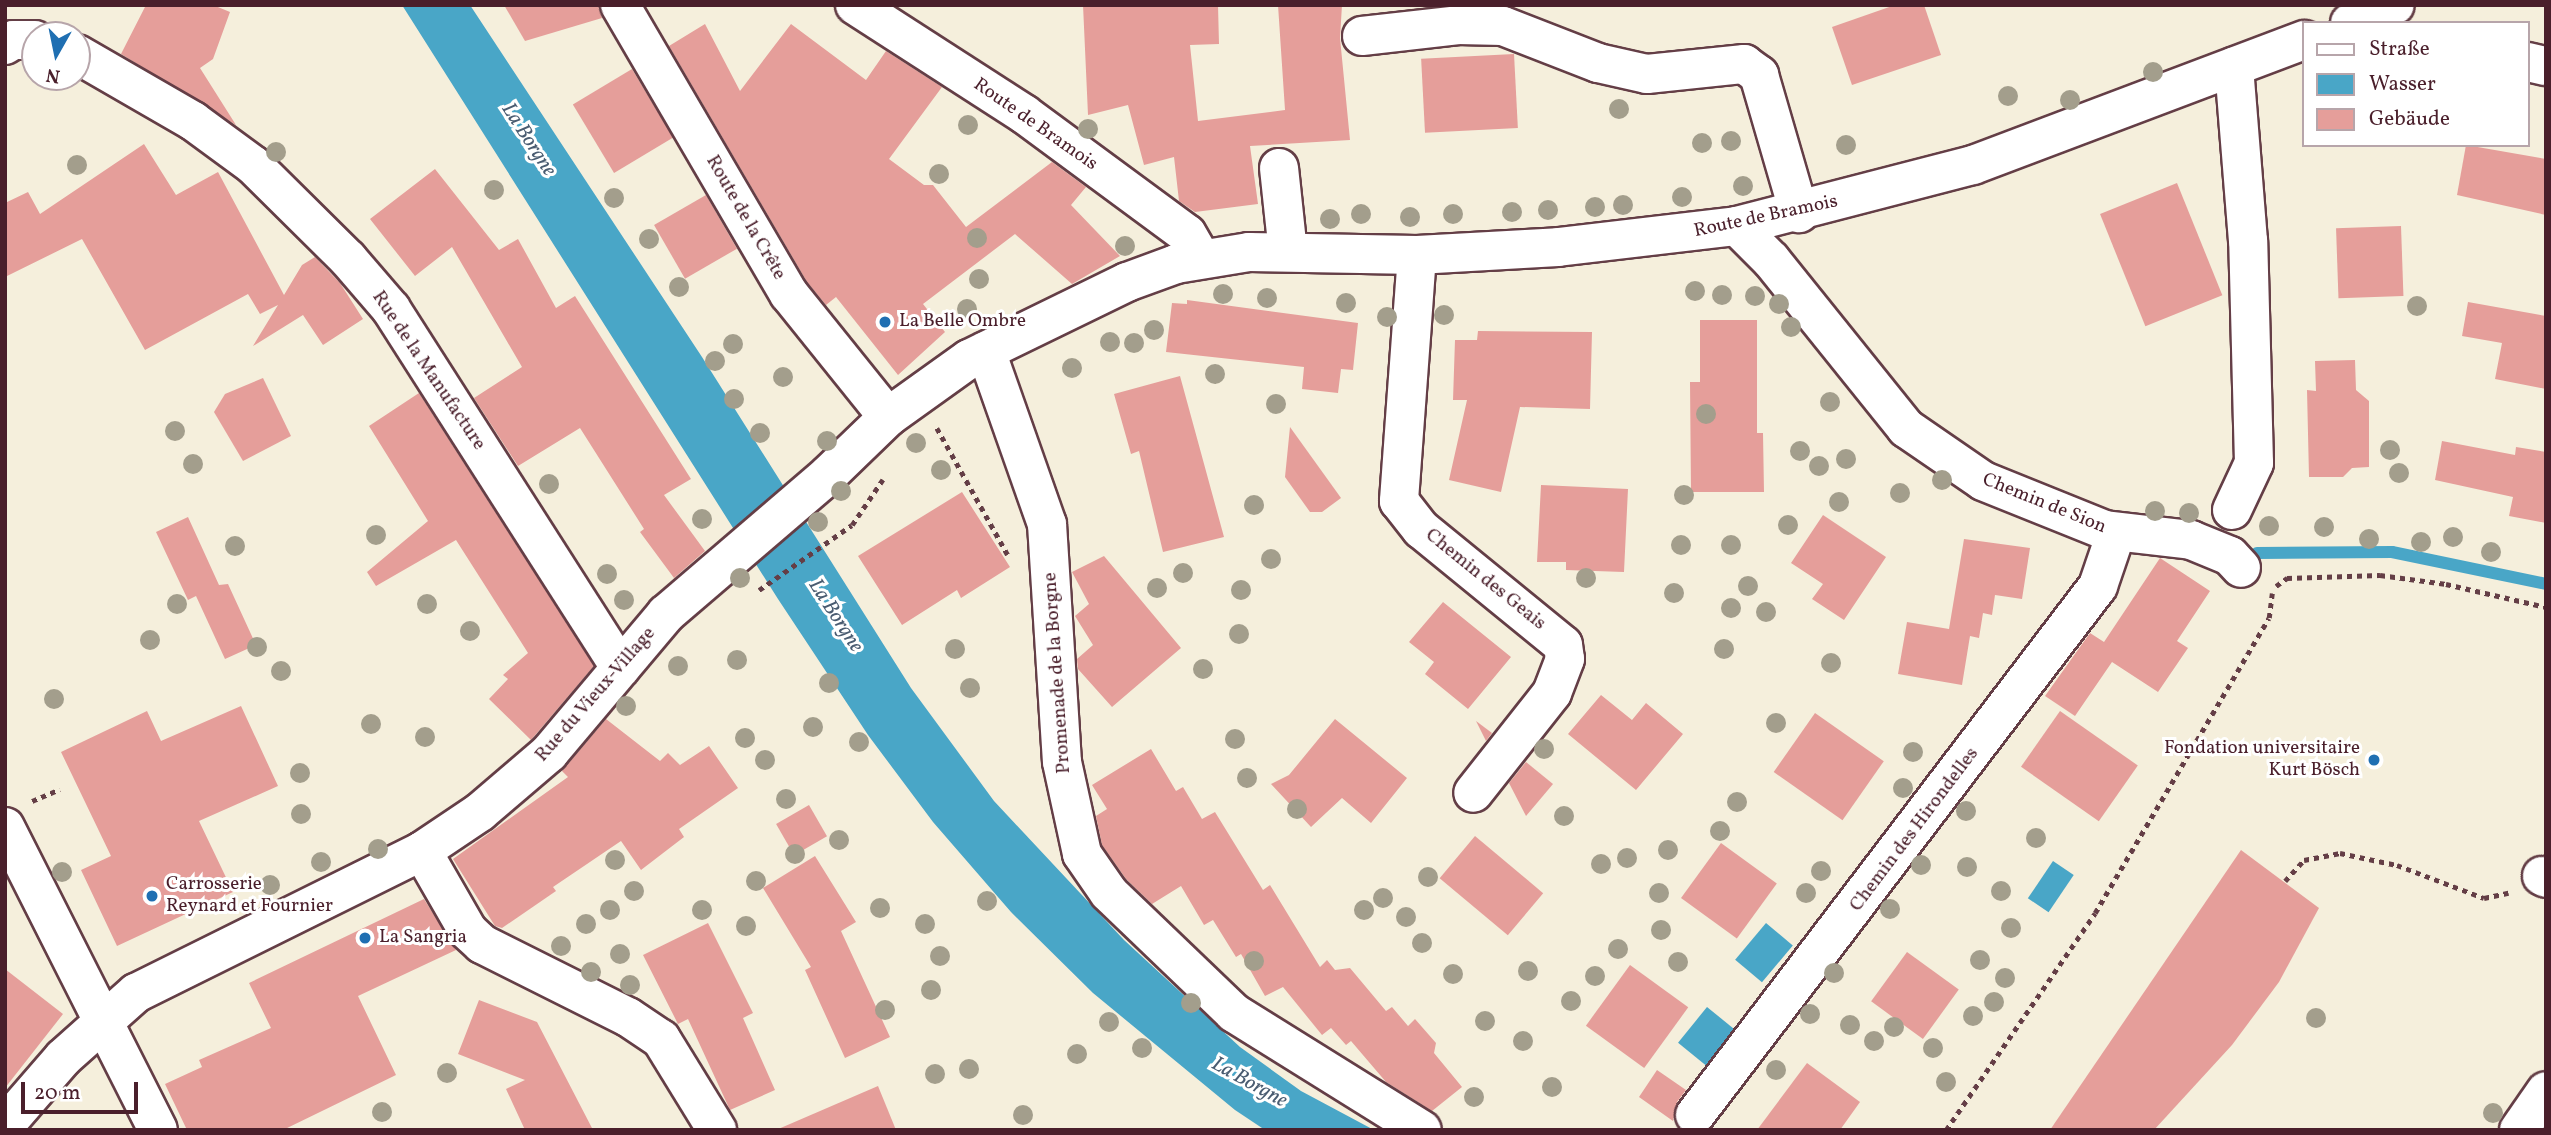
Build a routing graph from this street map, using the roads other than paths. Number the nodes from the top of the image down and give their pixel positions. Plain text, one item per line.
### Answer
1 (620, 5) edge
2 (855, 5) edge
3 (2395, 5) edge
4 (2355, 21) edge
5 (1362, 36) dead end
6 (2302, 41) edge
7 (91, 62) edge
8 (2234, 67) junction
9 (1279, 167) dead end
10 (1799, 213) junction
11 (1737, 226) junction
12 (1288, 252) junction
13 (1417, 255) junction
14 (1201, 258) junction
15 (986, 351) junction
16 (888, 417) junction
17 (828, 475) joint
18 (2232, 510) dead end
19 (2116, 533) junction
20 (2241, 568) dead end
21 (621, 668) junction
22 (1473, 793) dead end
23 (9, 847) edge
24 (422, 851) junction
25 (103, 1023) junction
26 (2546, 1091) edge
27 (1695, 1115) dead end
28 (5, 1125) edge
29 (158, 1130) edge
30 (717, 1130) edge
31 (1422, 1130) edge
32 (2519, 1130) edge

1 - 16 street, Route de la Crête
2 - 14 street, Route de Bramois
3 - 4 street
5 - 10 street
6 - 8 street, Route de Bramois
7 - 21 street, Rue de la Manufacture
8 - 10 street, Route de Bramois
8 - 18 street
9 - 12 street
10 - 11 street, Route de Bramois
11 - 13 street, Route de Bramois
11 - 19 street, Chemin de Sion
12 - 13 street, Route de Bramois
12 - 14 street, Route de Bramois
13 - 22 street, Chemin des Geais
14 - 15 street, Route de Bramois
15 - 16 street, Route de Bramois
15 - 31 street, Promenade de la Borgne
16 - 17 street, Route de Bramois
17 - 21 street, Rue du Vieux-Village
19 - 20 street, Chemin de Sion
19 - 27 street, Chemin des Hirondelles
21 - 24 street, Rue du Vieux-Village
23 - 25 street
24 - 25 street, Rue du Vieux-Village
24 - 30 street
25 - 28 street, Rue du Vieux-Village
25 - 29 street
26 - 32 street

